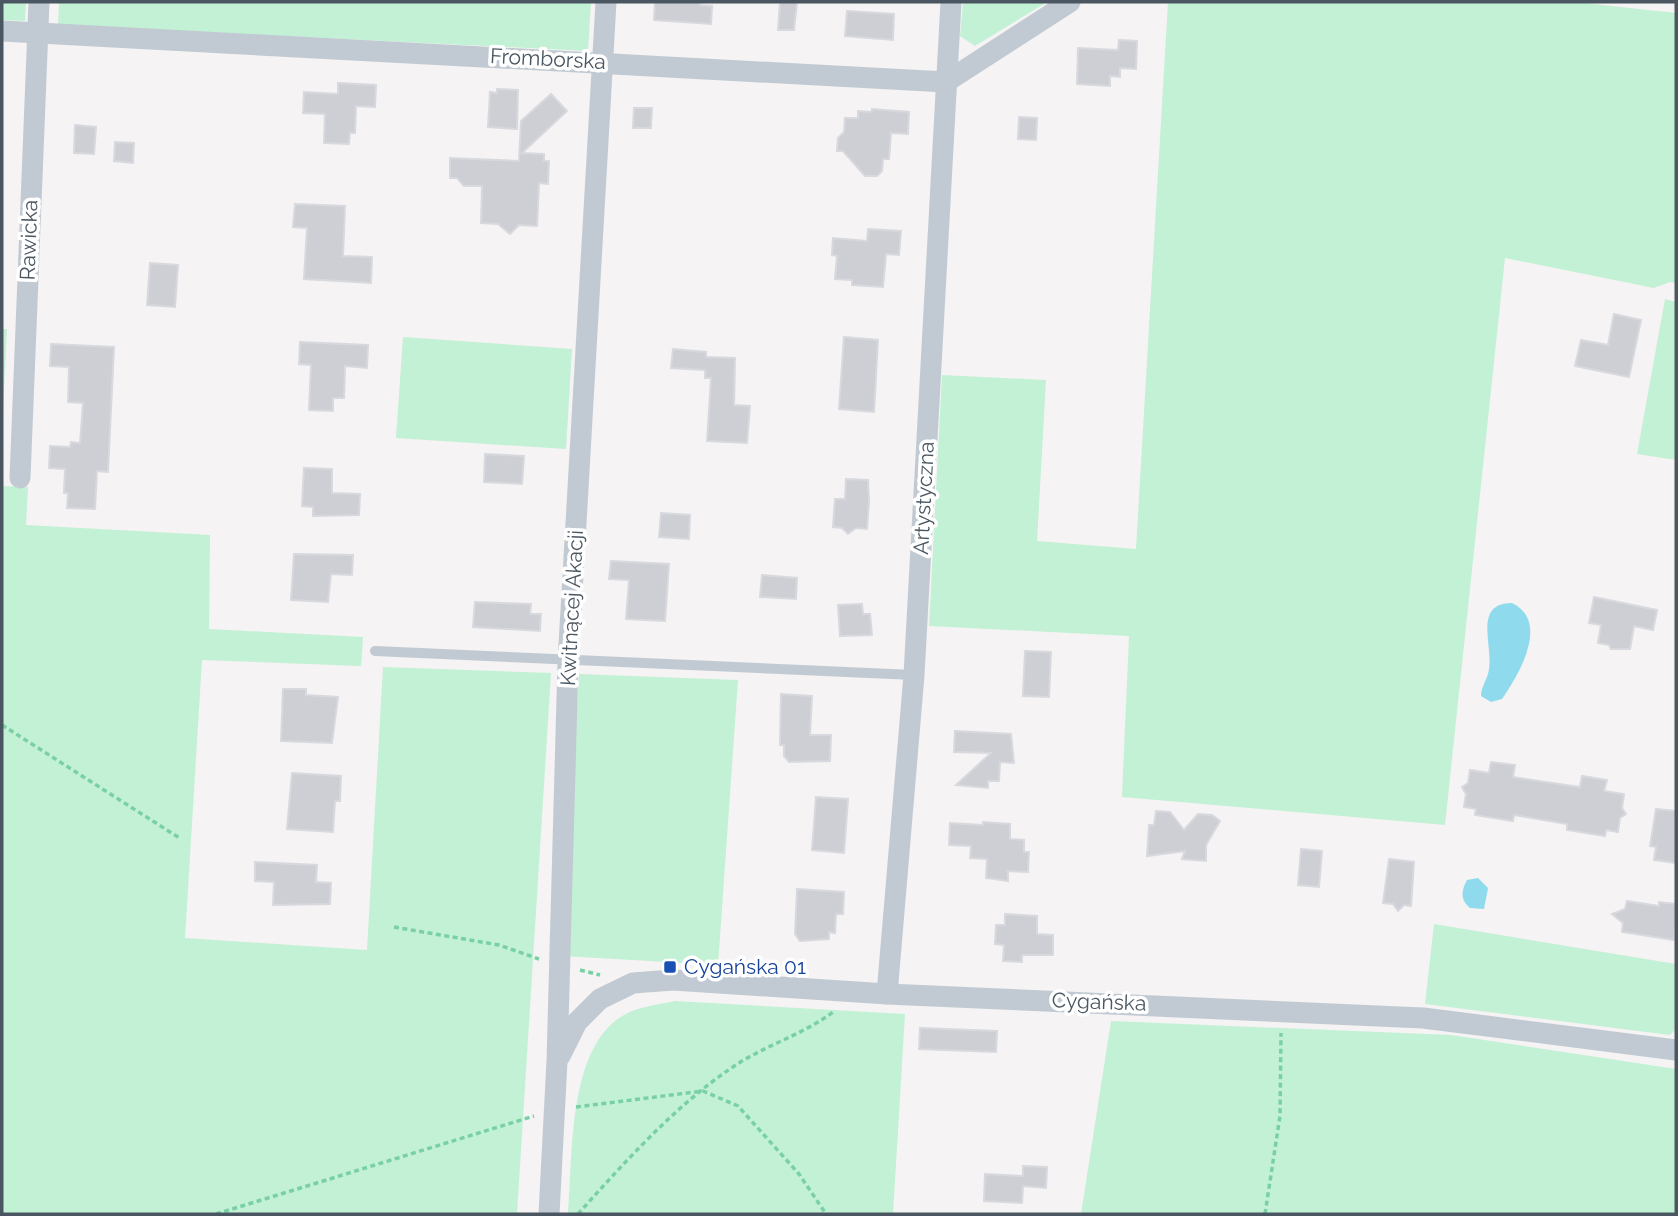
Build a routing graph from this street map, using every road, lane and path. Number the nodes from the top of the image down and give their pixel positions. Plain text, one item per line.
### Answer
1 (39, 2) edge
2 (606, 2) edge
3 (951, 2) edge
4 (1070, 2) edge
5 (2, 31) edge
6 (38, 32) junction
7 (603, 62) junction
8 (947, 82) junction
9 (20, 478) dead end
10 (375, 651) dead end
11 (568, 662) junction
12 (914, 674) junction
13 (2, 725) edge
14 (181, 839) dead end
15 (394, 927) dead end
16 (558, 965) junction
17 (633, 983) junction
18 (860, 991) junction
19 (887, 994) junction
20 (1282, 1010) junction
21 (1676, 1050) edge
22 (557, 1061) junction
23 (703, 1091) junction
24 (554, 1110) junction
25 (216, 1214) edge
26 (549, 1214) edge
27 (578, 1214) edge
28 (826, 1214) edge
29 (1265, 1214) edge

1 - 6 street, Rawicka
2 - 7 street, Kwitnącej Akacji
3 - 8 street, Artystyczna
4 - 8 street
5 - 6 street, Fromborska
6 - 7 street, Fromborska
6 - 9 street, Rawicka
7 - 8 street, Fromborska
7 - 11 street, Kwitnącej Akacji
8 - 12 street, Artystyczna
10 - 11 lane
11 - 12 lane
11 - 16 street, Kwitnącej Akacji
12 - 19 street, Artystyczna
13 - 14 path
15 - 16 path
16 - 17 path
16 - 22 street, Kwitnącej Akacji
17 - 18 street, Cygańska
17 - 22 street, Cygańska
18 - 19 street, Cygańska
18 - 23 path
19 - 20 street, Cygańska
20 - 21 street, Cygańska
20 - 29 path
22 - 24 street, Kwitnącej Akacji
23 - 24 path
23 - 27 path
23 - 28 path
24 - 25 path
24 - 26 street, Kwitnącej Akacji

